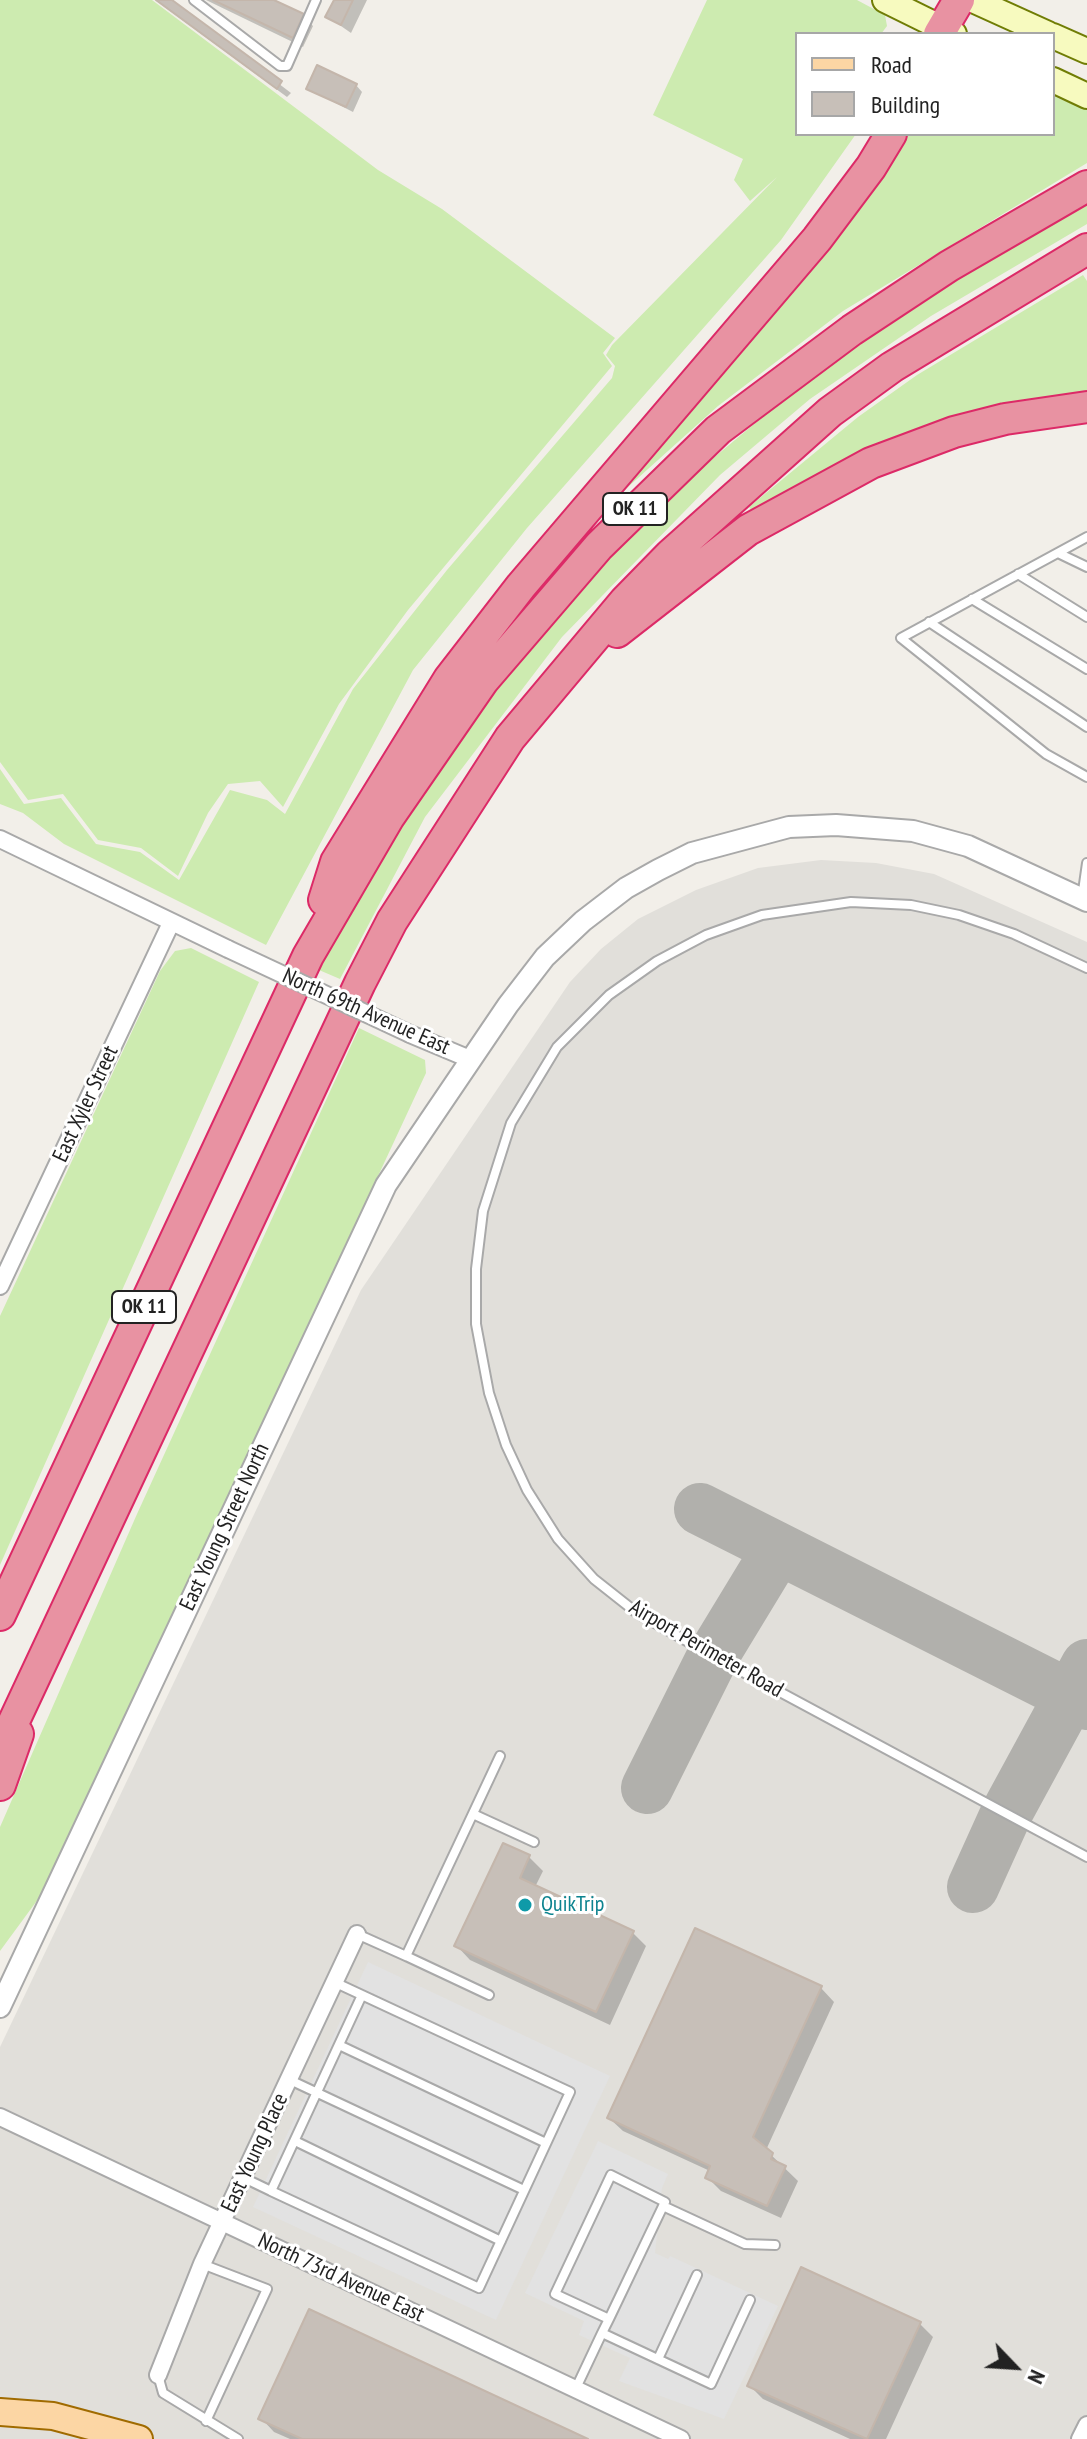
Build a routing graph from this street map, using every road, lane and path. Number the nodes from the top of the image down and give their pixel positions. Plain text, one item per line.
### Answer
1 (194, 0) edge
2 (316, 0) edge
3 (885, 0) edge
4 (959, 0) edge
5 (973, 0) edge
6 (945, 32) edge
7 (1044, 32) edge
8 (1055, 37) edge
9 (1087, 51) edge
10 (1055, 81) edge
11 (1085, 95) edge
12 (890, 136) edge
13 (1087, 186) edge
14 (1087, 249) edge
15 (1087, 407) edge
16 (1087, 537) edge
17 (1058, 553) junction
18 (1087, 567) edge
19 (1018, 574) junction
20 (972, 599) junction
21 (1087, 617) edge
22 (929, 622) junction
23 (1087, 669) edge
24 (553, 684) junction
25 (1087, 727) edge
26 (1087, 777) edge
27 (0, 839) edge
28 (1087, 863) edge
29 (1084, 900) edge
30 (171, 923) junction
31 (308, 956) junction
32 (1087, 968) edge
33 (472, 1060) junction
34 (0, 1286) edge
35 (0, 1615) edge
36 (54, 1634) junction
37 (0, 1751) edge
38 (500, 1756) dead end
39 (0, 1785) edge
40 (473, 1814) junction
41 (534, 1842) dead end
42 (1087, 1857) edge
43 (357, 1934) joint
44 (406, 1956) junction
45 (21, 1963) junction
46 (334, 1982) junction
47 (0, 1986) edge
48 (362, 1995) junction
49 (489, 1995) dead end
50 (0, 2007) edge
51 (339, 2045) junction
52 (290, 2080) junction
53 (317, 2093) junction
54 (0, 2117) edge
55 (295, 2141) junction
56 (546, 2143) junction
57 (244, 2178) junction
58 (524, 2190) junction
59 (271, 2191) junction
60 (663, 2206) junction
61 (222, 2222) junction
62 (501, 2241) junction
63 (775, 2245) dead end
64 (202, 2264) junction
65 (697, 2275) dead end
66 (750, 2300) dead end
67 (609, 2319) junction
68 (602, 2333) junction
69 (658, 2359) junction
70 (158, 2375) joint
71 (576, 2388) junction
72 (0, 2412) edge
73 (206, 2421) junction
74 (1087, 2425) edge
75 (101, 2439) edge
76 (138, 2439) edge
77 (238, 2439) edge
78 (681, 2439) edge
79 (1080, 2439) edge

1 - 2 lane
3 - 6 main road
4 - 6 highway
5 - 7 main road
8 - 9 main road
10 - 11 main road
12 - 31 highway
13 - 31 highway, OK 11
14 - 24 highway, OK 11
15 - 24 highway
16 - 17 lane
17 - 18 lane
17 - 19 lane
19 - 20 lane
19 - 21 lane
20 - 22 lane
20 - 23 lane
22 - 25 lane
22 - 26 lane
24 - 36 highway, OK 11
27 - 30 street, North 69th Avenue East
28 - 29 lane
29 - 33 street, North 69th Avenue East
30 - 33 street, North 69th Avenue East, bridge
30 - 34 street, East Xyler Street
31 - 35 highway, OK 11
32 - 42 lane, Airport Perimeter Road
33 - 45 street, East Young Street North
36 - 37 highway, OK 11
36 - 39 highway
38 - 40 lane
40 - 41 lane
40 - 44 lane
43 - 44 lane
43 - 46 street, East Young Place
44 - 49 lane
45 - 47 street
45 - 50 street, East Young Street North
46 - 48 lane
46 - 52 street, East Young Place
48 - 51 lane
48 - 56 lane
51 - 53 lane
51 - 56 lane
52 - 53 lane
52 - 57 street, East Young Place
53 - 55 lane
53 - 58 lane
54 - 61 street, North 73rd Avenue East
55 - 59 lane
55 - 62 lane
56 - 58 lane
57 - 59 lane
57 - 61 street, East Young Place
58 - 62 lane
59 - 62 lane
60 - 63 lane
60 - 67 lane
60 - 67 lane
61 - 64 street, East Young Place
61 - 71 street, North 73rd Avenue East
64 - 70 street, East Young Place
64 - 73 lane
65 - 69 lane
66 - 69 lane
67 - 68 lane
68 - 69 lane
68 - 71 lane
70 - 73 lane
71 - 78 street, North 73rd Avenue East
72 - 76 main road
73 - 77 lane
74 - 79 street
75 - 76 main road

